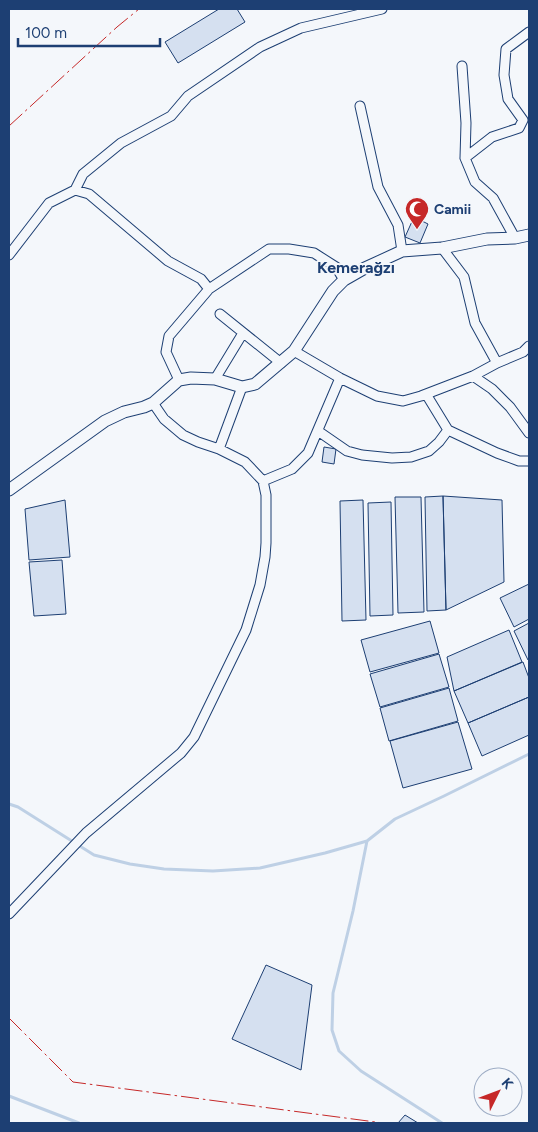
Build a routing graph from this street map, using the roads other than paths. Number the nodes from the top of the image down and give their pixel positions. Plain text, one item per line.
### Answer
1 (382, 9) edge
2 (529, 32) edge
3 (462, 66) dead end
4 (360, 106) dead end
5 (465, 158) junction
6 (74, 190) junction
7 (529, 235) edge
8 (515, 238) junction
9 (442, 248) junction
10 (402, 251) junction
11 (9, 255) edge
12 (344, 280) junction
13 (209, 289) junction
14 (220, 314) dead end
15 (243, 333) junction
16 (529, 346) edge
17 (294, 351) junction
18 (281, 363) junction
19 (497, 363) junction
20 (473, 376) junction
21 (340, 378) junction
22 (215, 379) junction
23 (179, 380) junction
24 (242, 386) junction
25 (426, 394) junction
26 (153, 403) junction
27 (448, 430) junction
28 (318, 431) junction
29 (529, 433) edge
30 (219, 449) junction
31 (529, 461) edge
32 (263, 481) junction
33 (9, 490) edge
34 (9, 914) edge

1 - 6 street
2 - 5 street
3 - 5 street
4 - 10 street
5 - 8 street
6 - 11 street
6 - 13 street
7 - 8 street
8 - 9 street
9 - 10 street
9 - 19 street
10 - 12 street
12 - 13 street
12 - 17 street
13 - 23 street
14 - 15 street
15 - 18 street
15 - 22 street
16 - 19 street
17 - 18 street
17 - 21 street
18 - 24 street
19 - 20 street
20 - 25 street
20 - 29 street
21 - 25 street
21 - 28 street
22 - 23 street
22 - 24 street
23 - 26 street
24 - 30 street
25 - 27 street
26 - 30 street
26 - 33 street
27 - 28 street
27 - 31 street
28 - 32 street
30 - 32 street
32 - 34 street

